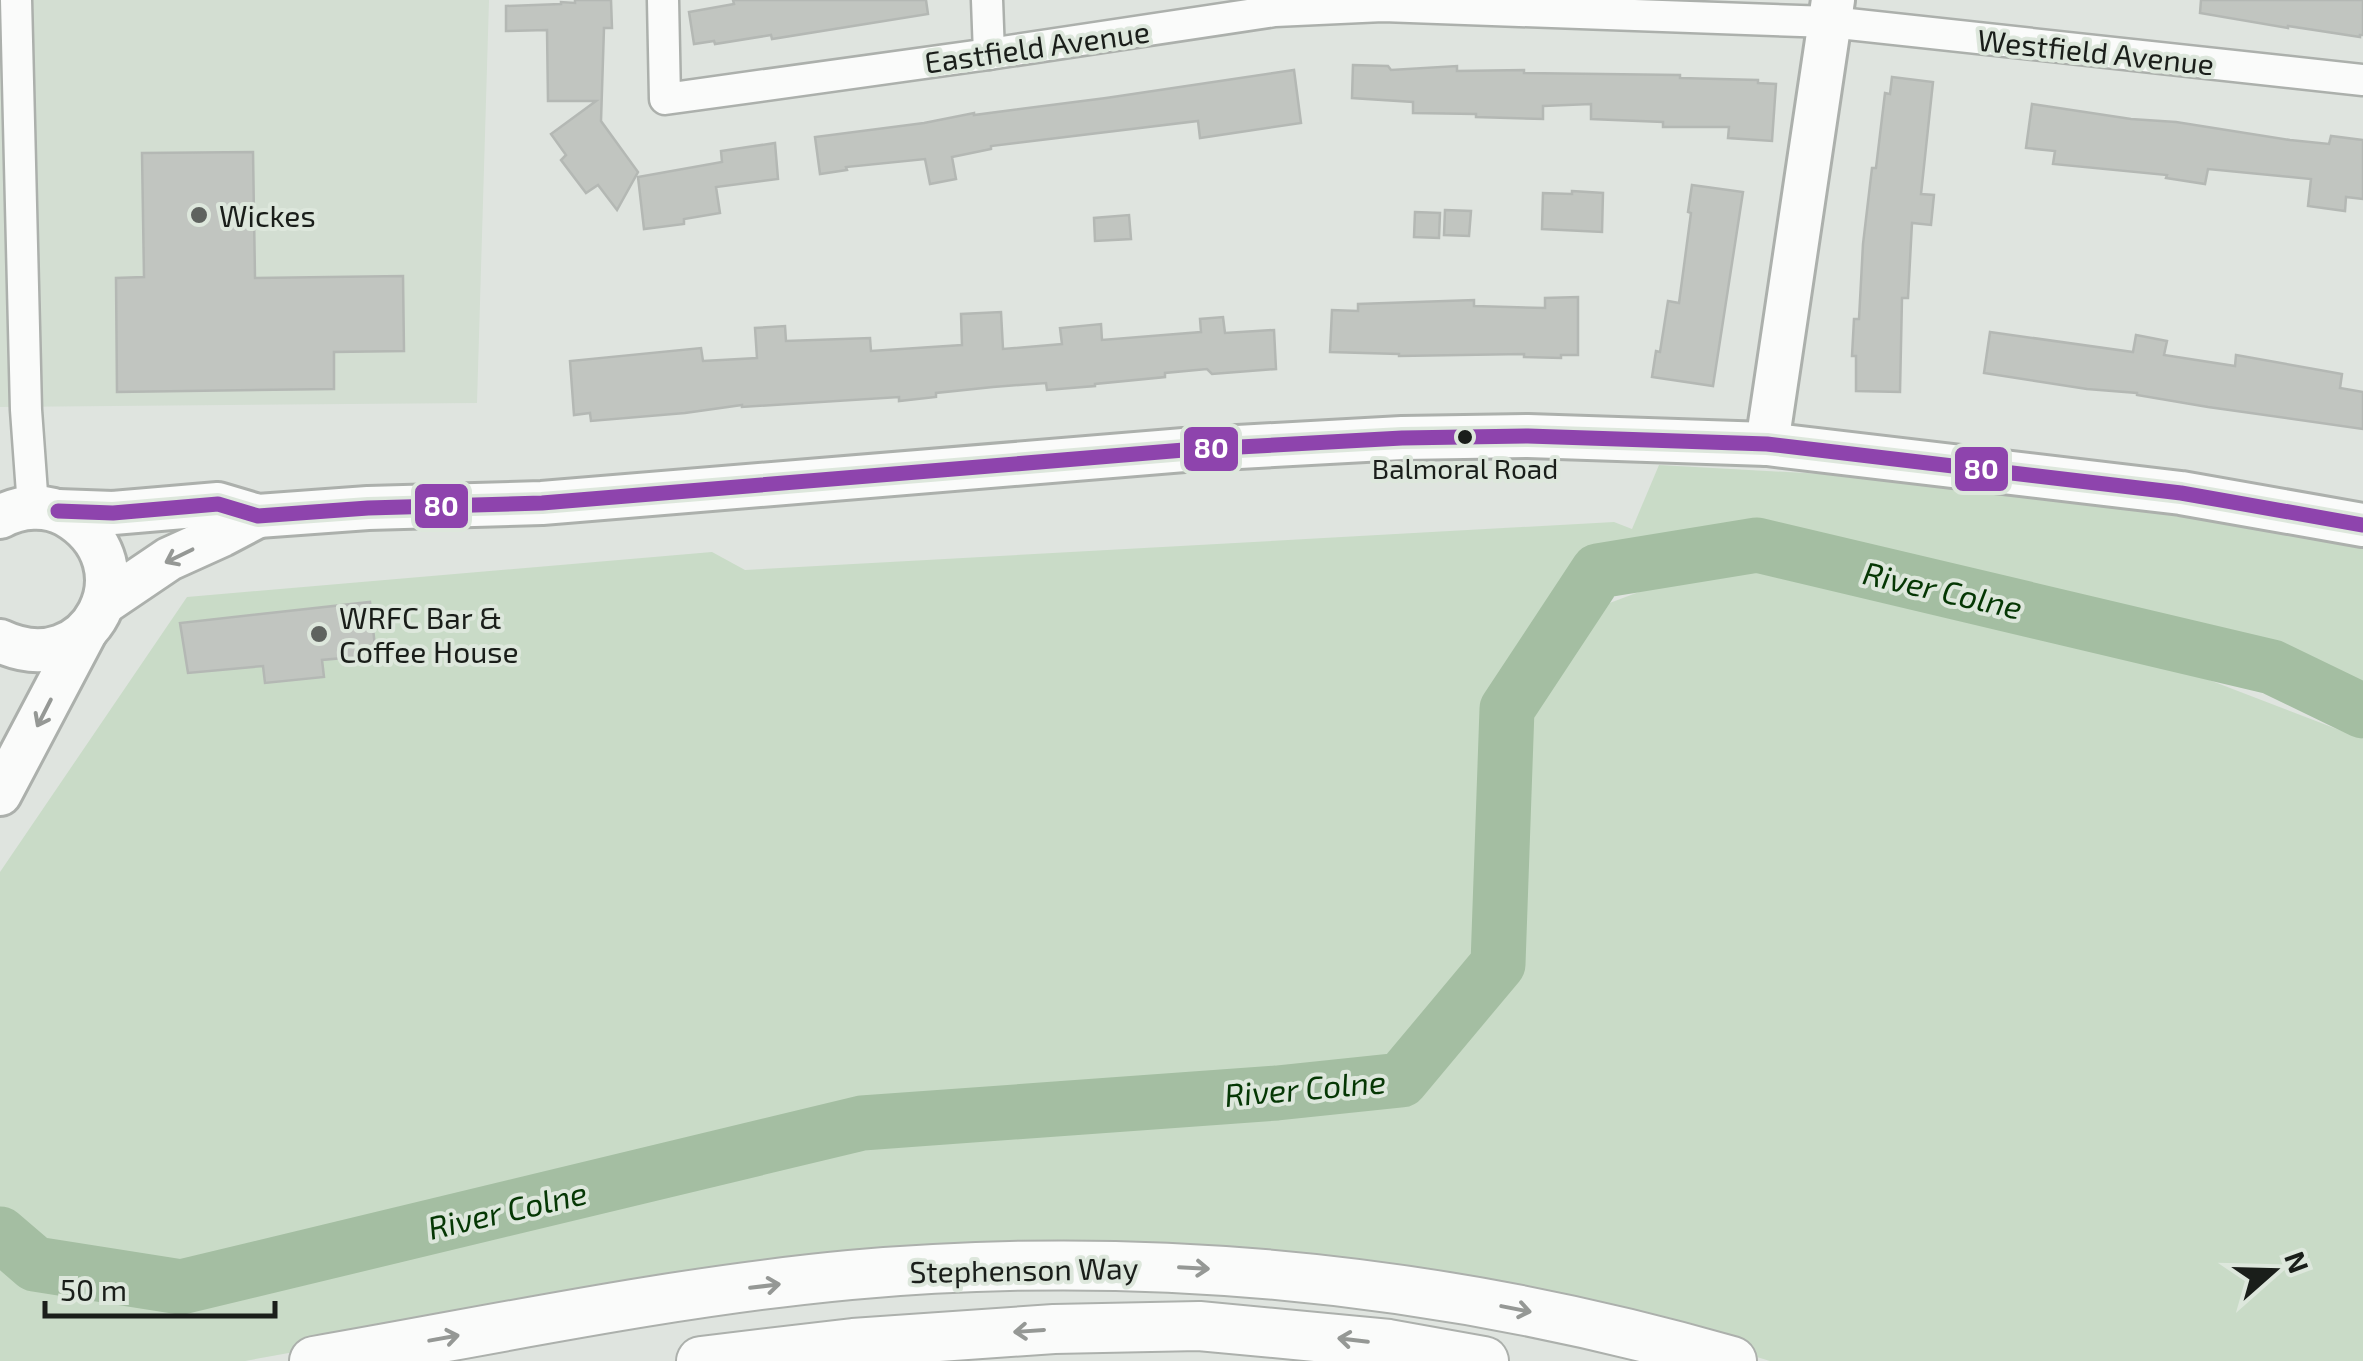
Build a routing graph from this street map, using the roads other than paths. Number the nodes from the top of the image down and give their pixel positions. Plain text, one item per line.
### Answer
1 (16, 0) edge
2 (662, 0) edge
3 (987, 0) edge
4 (1317, 4) edge
5 (1832, 11) edge
6 (8, 42) edge
7 (989, 54) junction
8 (2363, 80) edge
9 (1767, 444) junction
10 (19, 513) edge
11 (258, 516) junction
12 (2363, 524) edge
13 (95, 617) junction
14 (0, 641) edge
15 (0, 794) edge
16 (314, 1361) edge
17 (700, 1361) edge
18 (1484, 1361) edge
19 (1732, 1361) edge

1 - 6 street
2 - 7 street, Eastfield Avenue
3 - 7 street
4 - 5 street, Eastfield Avenue
4 - 7 street, Eastfield Avenue
5 - 8 street, Westfield Avenue
5 - 9 street
6 - 10 street
9 - 11 street
9 - 12 street
10 - 11 street
10 - 13 street
11 -> 13 street
13 - 14 street
13 -> 15 street
16 -> 19 main road, Stephenson Way
18 -> 17 main road, Stephenson Way

